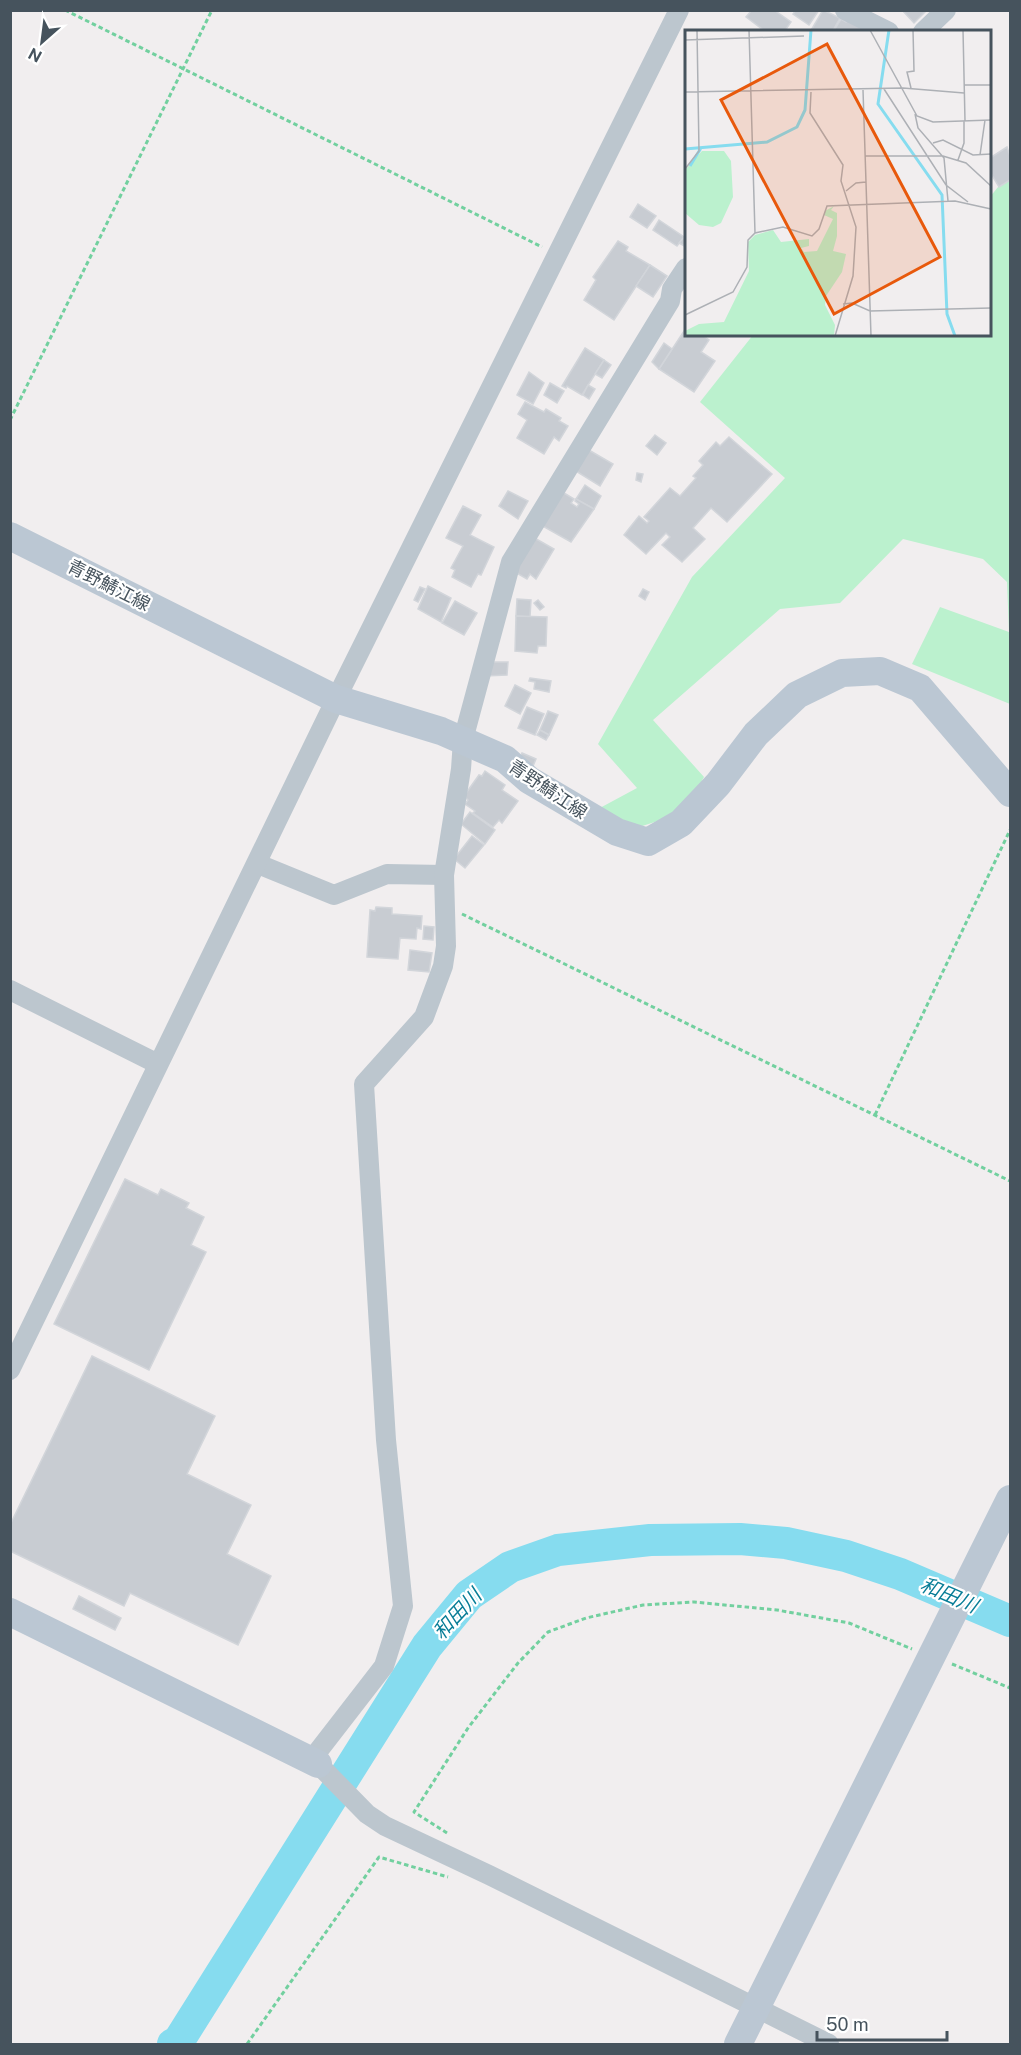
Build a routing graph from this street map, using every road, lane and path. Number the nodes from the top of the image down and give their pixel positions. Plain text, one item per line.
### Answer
1 (65, 10) edge
2 (212, 10) edge
3 (680, 10) edge
4 (845, 10) edge
5 (946, 10) edge
6 (885, 30) edge
7 (925, 30) edge
8 (183, 70) junction
9 (558, 255) junction
10 (685, 271) edge
11 (10, 420) edge
12 (10, 536) edge
13 (336, 699) junction
14 (463, 741) junction
15 (1011, 793) edge
16 (1011, 830) edge
17 (258, 864) junction
18 (444, 874) junction
19 (453, 910) junction
20 (10, 990) edge
21 (158, 1064) junction
22 (875, 1115) junction
23 (1011, 1181) edge
24 (10, 1370) edge
25 (1011, 1499) edge
26 (10, 1612) edge
27 (913, 1650) dead end
28 (950, 1663) dead end
29 (1011, 1688) edge
30 (315, 1761) junction
31 (451, 1836) dead end
32 (489, 1875) junction
33 (756, 2008) junction
34 (247, 2044) edge
35 (738, 2044) edge
36 (829, 2044) edge

1 - 8 path
2 - 8 path
3 - 9 street
4 - 6 street
5 - 7 street
8 - 9 path
8 - 11 path
9 - 13 street
10 - 14 street
12 - 13 main road, 青野鯖江線
13 - 14 main road, 青野鯖江線
13 - 17 street
14 - 15 main road, 青野鯖江線
14 - 18 street
16 - 22 path
17 - 18 street
17 - 21 street
18 - 19 street
19 - 22 path
19 - 30 street
20 - 21 street
21 - 24 street
22 - 23 path
25 - 33 main road
26 - 30 main road
27 - 31 path
28 - 29 path
30 - 32 street
32 - 33 street
32 - 34 path
33 - 35 main road
33 - 36 street

